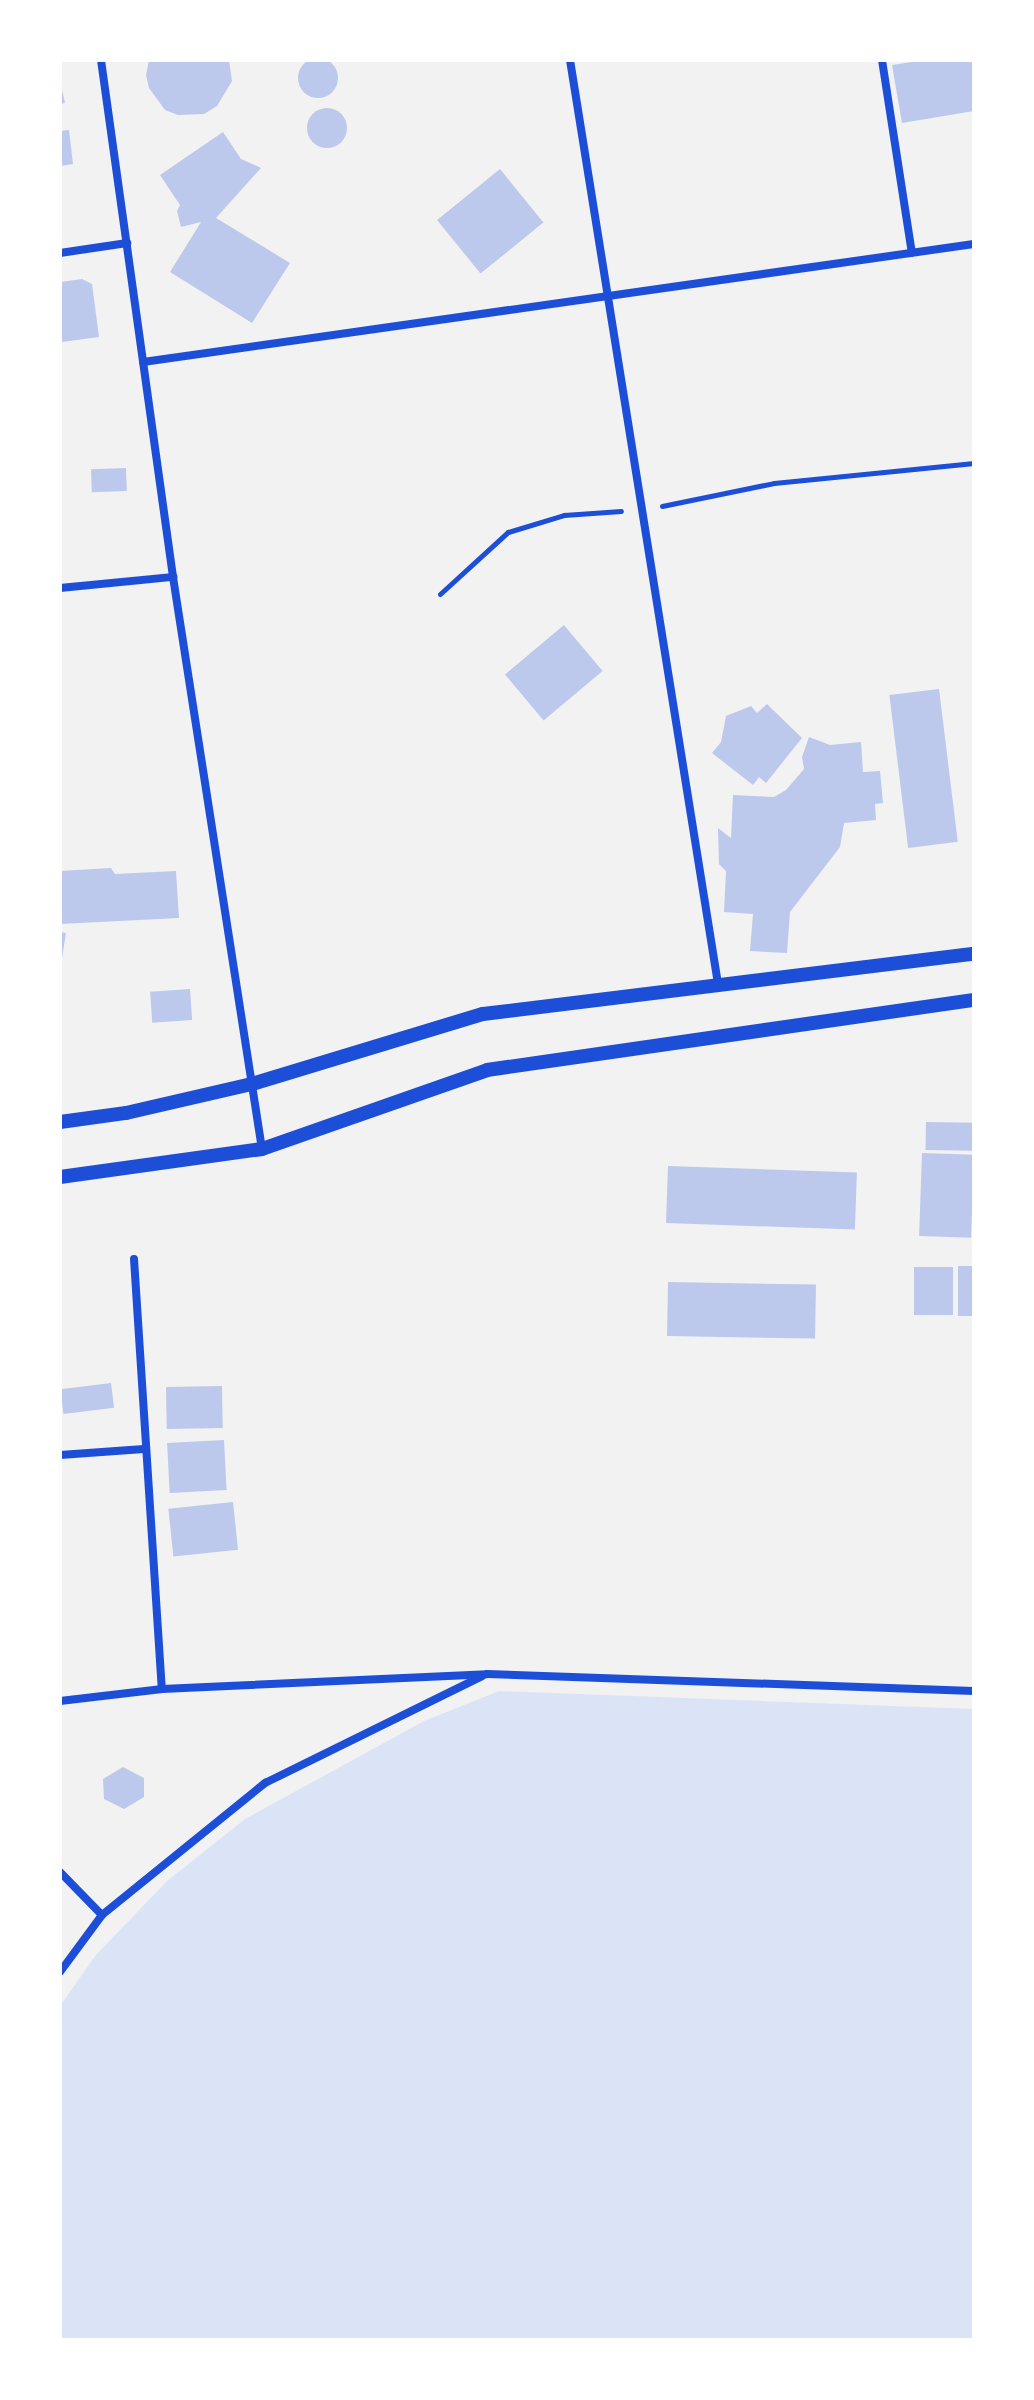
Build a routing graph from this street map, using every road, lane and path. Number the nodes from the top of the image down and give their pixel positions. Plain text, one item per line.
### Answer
1 (101, 60) edge
2 (570, 60) edge
3 (882, 60) edge
4 (127, 243) junction
5 (974, 244) edge
6 (60, 253) edge
7 (912, 253) junction
8 (607, 298) junction
9 (143, 362) junction
10 (974, 463) edge
11 (641, 510) junction
12 (173, 577) junction
13 (60, 588) edge
14 (440, 594) dead end
15 (974, 954) edge
16 (718, 984) junction
17 (974, 1000) edge
18 (252, 1084) junction
19 (60, 1122) edge
20 (262, 1149) junction
21 (60, 1177) edge
22 (134, 1259) dead end
23 (144, 1449) junction
24 (60, 1455) edge
25 (487, 1674) junction
26 (162, 1689) junction
27 (974, 1691) edge
28 (60, 1701) edge
29 (60, 1872) edge
30 (102, 1915) junction
31 (60, 1972) edge

1 - 4 street
2 - 8 street
3 - 7 street
4 - 6 street
4 - 9 street
5 - 7 street
7 - 8 street
8 - 9 street
8 - 11 street
9 - 12 street
10 - 11 path
11 - 14 path
11 - 16 street
12 - 13 street
12 - 18 street
15 - 16 street
16 - 18 street
17 - 20 street
18 - 19 street
18 - 20 street
20 - 21 street
22 - 23 street
23 - 24 street
23 - 26 street
25 - 26 street
25 - 27 street
25 - 30 street
26 - 28 street
29 - 30 street
30 - 31 street

